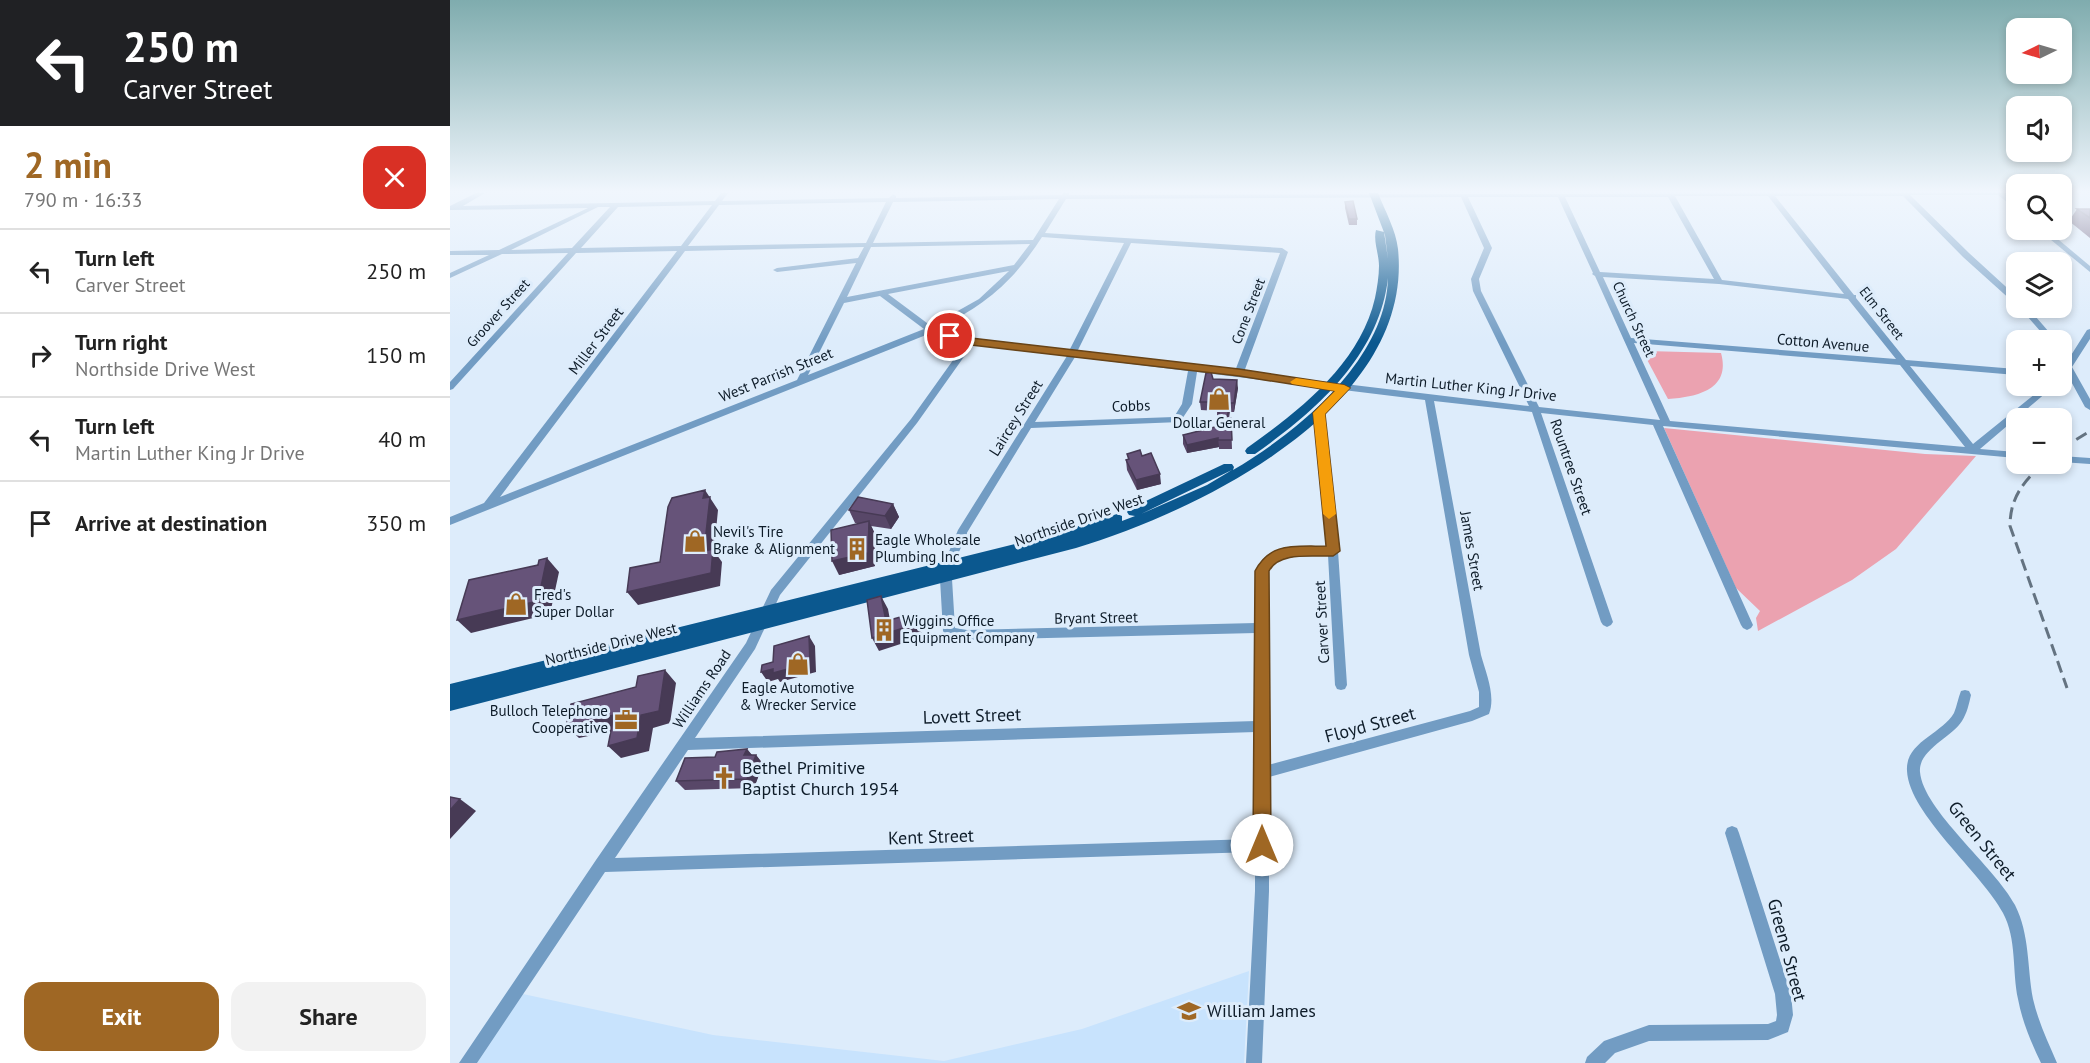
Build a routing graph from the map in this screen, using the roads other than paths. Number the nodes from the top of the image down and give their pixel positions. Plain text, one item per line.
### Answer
1 (521, 243) edge
2 (581, 243) edge
3 (688, 243) edge
4 (870, 243) edge
5 (949, 243) edge
6 (1034, 243) edge
7 (1128, 243) edge
8 (1172, 243) edge
9 (1383, 243) edge
10 (1390, 243) edge
11 (1486, 243) edge
12 (1582, 243) edge
13 (1697, 243) edge
14 (1809, 243) edge
15 (1953, 243) edge
16 (2058, 243) edge
17 (868, 246) junction
18 (683, 249) junction
19 (572, 252) junction
20 (450, 253) edge
21 (499, 253) junction
22 (860, 260) junction
23 (1017, 267) junction
24 (777, 270) dead end
25 (2090, 270) edge
26 (1596, 274) junction
27 (450, 276) edge
28 (1719, 282) junction
29 (2006, 291) edge
30 (881, 293) junction
31 (1853, 297) junction
32 (840, 301) junction
33 (2033, 318) edge
34 (930, 330) junction
35 (2043, 330) edge
36 (2090, 333) edge
37 (1627, 340) junction
38 (971, 341) junction
39 (1072, 354) junction
40 (1903, 362) junction
41 (2072, 362) edge
42 (1193, 368) junction
43 (2006, 371) edge
44 (1239, 373) junction
45 (2072, 375) edge
46 (801, 381) junction
47 (450, 387) edge
48 (1328, 387) junction
49 (1344, 388) junction
50 (2038, 396) edge
51 (1429, 398) junction
52 (2090, 407) edge
53 (1535, 408) junction
54 (1319, 413) junction
55 (1662, 423) junction
56 (1031, 424) junction
57 (1972, 450) junction
58 (2006, 454) edge
59 (2072, 460) edge
60 (2090, 461) edge
61 (489, 504) junction
62 (450, 521) edge
63 (1333, 551) junction
64 (947, 572) junction
65 (766, 611) junction
66 (1607, 622) dead end
67 (760, 625) junction
68 (1748, 625) dead end
69 (1261, 628) junction
70 (1341, 685) dead end
71 (450, 691) edge
72 (1965, 695) dead end
73 (450, 704) edge
74 (1485, 710) joint
75 (1262, 726) junction
76 (684, 744) junction
77 (1262, 773) junction
78 (1732, 833) dead end
79 (1262, 845) junction
80 (601, 865) junction
81 (467, 1063) edge
82 (1254, 1063) edge
83 (1593, 1063) edge
84 (2049, 1063) edge

1 - 21 street
2 - 19 street, Groover Street
3 - 18 street, Miller Street
4 - 17 street
5 - 17 street, Cone Street
6 - 23 street, West Parrish Street
7 - 39 street, Laircey Street
8 - 44 street, Cone Street
9 - 48 main road, Northside Drive West
10 - 49 main road, Northside Drive West
11 - 53 street, Rountree Street
12 - 26 street, Church Street
13 - 28 street
14 - 31 street, Elm Street
15 - 29 street
16 - 25 street
17 - 18 street, Cone Street
17 - 22 street
18 - 19 street, Cone Street
18 - 61 street, Miller Street
19 - 21 street, Cone Street
19 - 47 street, Groover Street
20 - 21 street, Cone Street
21 - 27 street
22 - 24 street
22 - 32 street
23 - 30 street
23 - 34 street, West Parrish Street
26 - 28 street
26 - 37 street, Church Street
28 - 31 street
30 - 32 street
30 - 34 street, Martin Luther King Jr Drive
31 - 40 street, Elm Street
32 - 46 street
33 - 35 street
34 - 38 street, Martin Luther King Jr Drive
34 - 46 street, West Parrish Street
36 - 41 street
37 - 40 street, Cotton Avenue
37 - 55 street, Church Street
38 - 39 street, Martin Luther King Jr Drive
38 - 65 street, Williams Road
39 - 42 street, Martin Luther King Jr Drive
39 - 56 street, Laircey Street
40 - 43 street, Cotton Avenue
40 - 57 street, Elm Street
42 - 44 street, Martin Luther King Jr Drive
42 - 56 street, Cobbs
44 - 48 street, Martin Luther King Jr Drive
45 - 52 street
46 - 61 street, West Parrish Street
48 - 49 street, Martin Luther King Jr Drive
48 - 64 main road, Northside Drive West
49 - 51 street, Martin Luther King Jr Drive
49 - 54 main road, Northside Drive West
50 - 57 street
51 - 53 street, Martin Luther King Jr Drive
51 - 74 street, James Street
53 - 55 street, Martin Luther King Jr Drive
53 - 66 street, Rountree Street
54 - 63 street, Carver Street
54 - 64 main road, Northside Drive West
55 - 57 street, Martin Luther King Jr Drive
55 - 68 street, Church Street
56 - 64 street, Laircey Street
57 - 58 street, Martin Luther King Jr Drive
59 - 60 street
61 - 62 street, West Parrish Street
63 - 69 street
63 - 70 street, Carver Street
64 - 65 main road, Northside Drive West
64 - 67 main road, Northside Drive West
64 - 69 street, Bryant Street
65 - 67 street, Williams Road
65 - 71 main road, Northside Drive West
67 - 73 main road, Northside Drive West
67 - 76 street, Williams Road
69 - 75 street
72 - 84 street, Green Street
74 - 77 street, Floyd Street
75 - 76 street, Lovett Street
75 - 77 street
76 - 80 street, Williams Road
77 - 79 street
78 - 83 street, Greene Street
79 - 80 street, Kent Street
79 - 82 street
80 - 81 street, Williams Road

